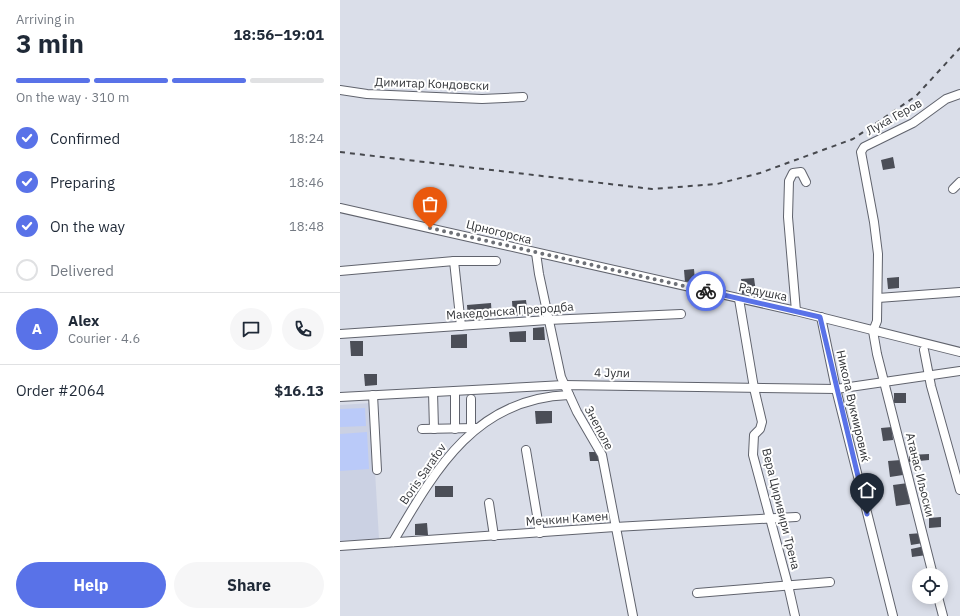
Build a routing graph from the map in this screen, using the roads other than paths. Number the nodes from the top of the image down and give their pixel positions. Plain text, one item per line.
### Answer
1 (340, 90) edge
2 (960, 94) edge
3 (523, 97) dead end
4 (806, 182) dead end
5 (960, 182) edge
6 (953, 189) dead end
7 (340, 208) edge
8 (536, 253) junction
9 (496, 260) dead end
10 (454, 261) junction
11 (340, 271) edge
12 (960, 292) edge
13 (878, 298) junction
14 (739, 299) junction
15 (796, 311) junction
16 (682, 314) dead end
17 (820, 317) junction
18 (548, 320) junction
19 (461, 326) junction
20 (873, 331) junction
21 (340, 334) edge
22 (924, 350) dead end
23 (960, 352) edge
24 (960, 371) edge
25 (929, 376) junction
26 (883, 382) junction
27 (564, 384) junction
28 (754, 388) junction
29 (836, 389) junction
30 (455, 391) junction
31 (433, 392) junction
32 (569, 395) junction
33 (374, 396) junction
34 (340, 397) edge
35 (471, 399) dead end
36 (474, 428) junction
37 (422, 429) dead end
38 (434, 429) junction
39 (455, 429) junction
40 (526, 450) dead end
41 (377, 470) dead end
42 (960, 490) edge
43 (488, 503) dead end
44 (796, 517) dead end
45 (770, 519) junction
46 (615, 527) junction
47 (540, 533) junction
48 (494, 536) junction
49 (393, 542) junction
50 (340, 546) edge
51 (931, 568) edge
52 (830, 582) dead end
53 (788, 585) junction
54 (696, 593) dead end
55 (940, 604) edge
56 (633, 616) edge
57 (795, 616) edge
58 (893, 616) edge
59 (943, 616) edge

1 - 3 street, Димитар Кондовски
2 - 13 street, Лука Геров
4 - 15 street
5 - 6 street
7 - 8 street, Црногорска
8 - 14 street, Радушка
8 - 18 street, Знеполе
9 - 10 street
10 - 11 street
10 - 19 street
12 - 13 street
13 - 20 street
14 - 15 street, Радушка
14 - 28 street, Вера Циривири Трена
15 - 17 street, Радушка
16 - 18 street, Македонска Преродба
17 - 20 street, Радушка
17 - 29 street, Никола Вукмировиќ
18 - 19 street, Македонска Преродба
18 - 27 street, Знеполе
19 - 21 street, Македонска Преродба
20 - 23 street, Радушка
20 - 26 street
22 - 25 street
24 - 25 street
25 - 26 street, 4 Јули
25 - 42 street
26 - 29 street, 4 Јули
26 - 51 street, Aтанас Иљоски
27 - 28 street, 4 Јули
27 - 30 street, 4 Јули
27 - 32 street, Знеполе
28 - 29 street, 4 Јули
28 - 45 street, Вера Циривири Трена
29 - 58 street, Никола Вукмировиќ
30 - 31 street, 4 Јули
30 - 39 street
31 - 33 street, 4 Јули
31 - 38 street
32 - 36 street, Boris Sarafov
32 - 46 street, Знеполе
33 - 34 street, 4 Јули
33 - 41 street
35 - 36 street
36 - 39 street
36 - 49 street, Boris Sarafov
37 - 38 street
38 - 39 street
40 - 47 street
43 - 48 street
44 - 45 street, Мечкин Камен
45 - 46 street, Мечкин Камен
45 - 53 street, Вера Циривири Трена
46 - 47 street, Мечкин Камен
46 - 56 street, Знеполе
47 - 48 street, Мечкин Камен
48 - 49 street, Мечкин Камен
49 - 50 street, Мечкин Камен
52 - 53 street, Вера Циривири Трена
53 - 54 street, Вера Циривири Трена
53 - 57 street, Вера Циривири Трена
55 - 59 street

